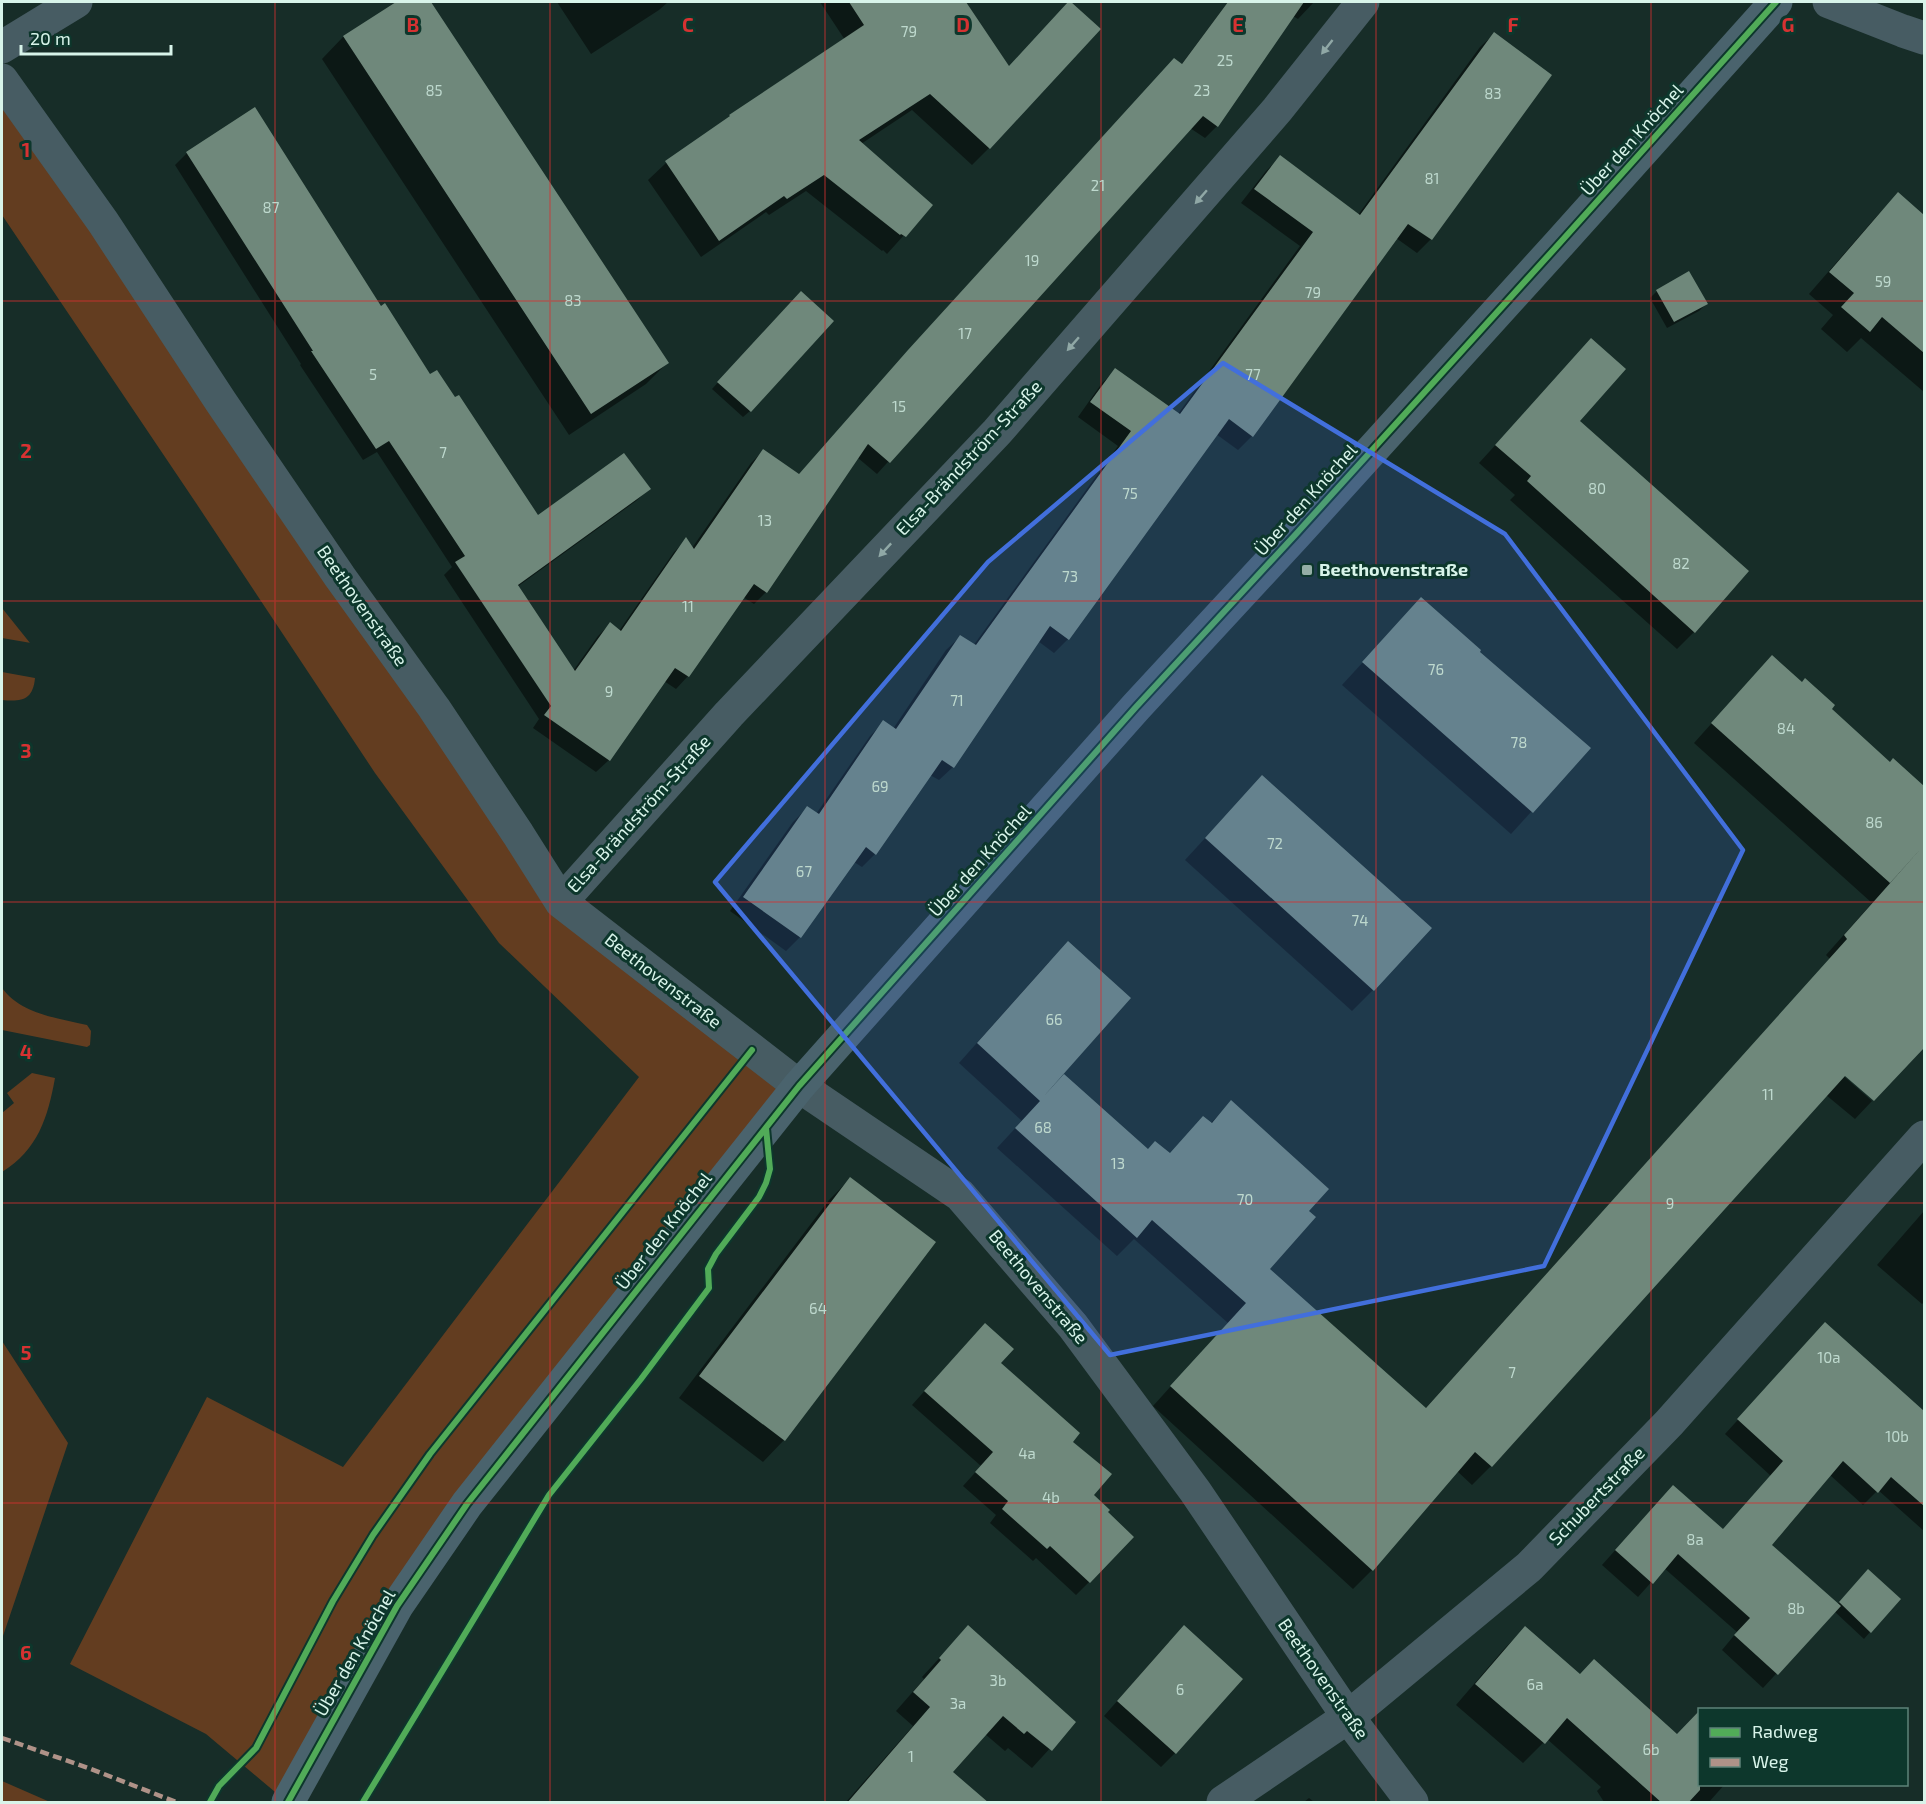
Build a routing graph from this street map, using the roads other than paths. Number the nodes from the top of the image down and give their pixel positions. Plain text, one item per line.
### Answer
1 (76, 2) edge
2 (1363, 2) edge
3 (1776, 2) edge
4 (1829, 2) edge
5 (1924, 38) edge
6 (2, 47) edge
7 (2, 80) edge
8 (561, 902) junction
9 (799, 1086) junction
10 (1924, 1137) edge
11 (1348, 1717) junction
12 (288, 1803) edge
13 (1223, 1803) edge
14 (1412, 1803) edge

1 - 6 street
2 -> 8 street, Elsa-Brändström-Straße
3 - 9 main road, Über den Knöchel
4 - 5 street
7 - 8 street, Beethovenstraße
8 - 9 street, Beethovenstraße
9 - 11 street, Beethovenstraße
9 - 12 main road, Über den Knöchel
10 - 11 street, Schubertstraße
11 - 13 street, Schubertstraße
11 - 14 street, Beethovenstraße

